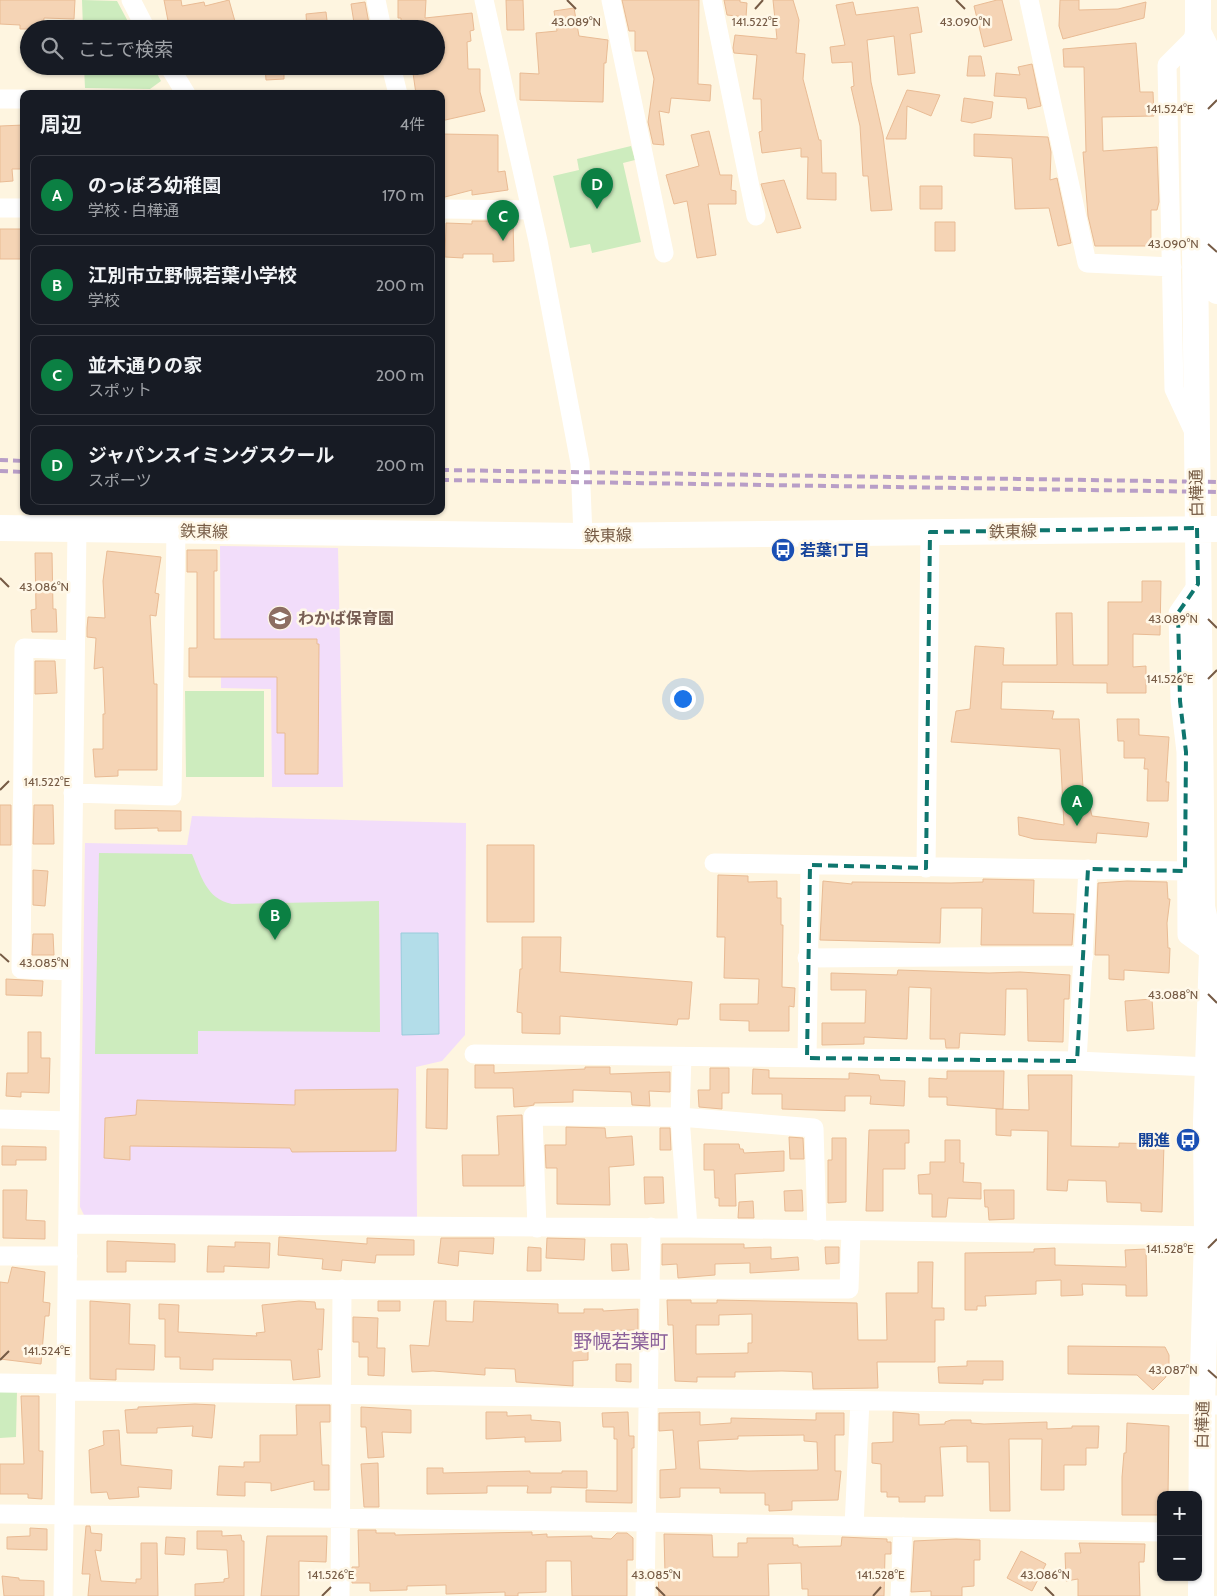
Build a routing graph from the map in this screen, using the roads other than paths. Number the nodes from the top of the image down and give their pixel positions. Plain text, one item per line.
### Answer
1 (131, 0) edge
2 (376, 0) edge
3 (484, 0) edge
4 (611, 0) edge
5 (712, 0) edge
6 (1029, 0) edge
7 (1198, 0) edge
8 (141, 20) edge
9 (380, 20) edge
10 (1208, 38) edge
11 (174, 75) edge
12 (393, 75) edge
13 (184, 90) edge
14 (397, 90) edge
15 (0, 99) edge
16 (20, 99) edge
17 (0, 208) edge
18 (20, 208) edge
19 (445, 210) edge
20 (531, 210) junction
21 (756, 216) dead end
22 (664, 253) dead end
23 (1172, 267) junction
24 (1217, 291) edge
25 (1196, 436) junction
26 (0, 528) edge
27 (77, 529) junction
28 (1207, 529) edge
29 (176, 530) junction
30 (930, 532) junction
31 (583, 536) junction
32 (1198, 584) junction
33 (75, 650) junction
34 (73, 793) junction
35 (1209, 839) edge
36 (714, 863) dead end
37 (810, 864) junction
38 (926, 868) junction
39 (1088, 869) junction
40 (1185, 871) junction
41 (1215, 946) edge
42 (1084, 956) junction
43 (807, 958) junction
44 (71, 970) junction
45 (1213, 1017) edge
46 (474, 1054) dead end
47 (682, 1057) junction
48 (807, 1058) junction
49 (1077, 1061) junction
50 (1209, 1066) junction
51 (680, 1117) junction
52 (0, 1119) edge
53 (69, 1121) junction
54 (1212, 1122) edge
55 (68, 1224) junction
56 (651, 1227) junction
57 (537, 1228) junction
58 (688, 1228) junction
59 (817, 1231) junction
60 (851, 1232) junction
61 (1212, 1237) edge
62 (0, 1256) edge
63 (68, 1256) junction
64 (342, 1289) junction
65 (650, 1289) junction
66 (67, 1290) junction
67 (0, 1383) edge
68 (66, 1387) junction
69 (341, 1395) junction
70 (648, 1399) junction
71 (860, 1401) junction
72 (1209, 1405) edge
73 (1202, 1505) edge
74 (0, 1514) edge
75 (64, 1515) junction
76 (340, 1517) junction
77 (646, 1522) junction
78 (854, 1526) junction
79 (903, 1527) junction
80 (1157, 1532) edge
81 (1200, 1536) edge
82 (63, 1596) edge
83 (340, 1596) edge
84 (645, 1596) edge
85 (900, 1596) edge
86 (1201, 1596) edge

1 - 8 street
2 - 9 street
3 - 20 street
4 - 22 street
5 - 21 street
6 - 23 street
7 - 10 main road, 白樺通
10 - 23 street
10 - 24 main road, 白樺通
10 - 25 main road, 白樺通
11 - 13 street
12 - 14 street
15 - 16 street
17 - 18 street
19 - 20 street
20 - 31 street
23 - 25 street
25 - 28 main road, 白樺通
26 - 27 main road, 鉄東線
27 - 29 main road, 鉄東線
27 - 33 street
28 - 30 main road, 鉄東線
28 - 32 main road, 白樺通
29 - 31 main road, 鉄東線
29 - 34 street
30 - 31 main road, 鉄東線
30 - 38 street
32 - 35 main road, 白樺通
32 - 40 street
33 - 34 street
33 - 44 street
34 - 44 street
35 - 41 main road, 白樺通
36 - 37 street
37 - 38 street
37 - 43 street
38 - 39 street
39 - 40 street
39 - 42 street
40 - 41 street
41 - 45 main road, 白樺通
42 - 43 street
42 - 49 street
43 - 48 street
44 - 53 street
45 - 50 main road, 白樺通
46 - 47 street
47 - 48 street
47 - 51 street
48 - 49 street
49 - 50 street
50 - 54 main road, 白樺通
51 - 57 street
51 - 58 street
51 - 59 street
52 - 53 street
53 - 55 street
54 - 61 main road, 白樺通
55 - 57 street
55 - 63 street
56 - 57 street
56 - 58 street
56 - 65 street
58 - 59 street
59 - 60 street
60 - 61 street
60 - 65 street
61 - 72 main road, 白樺通
62 - 63 street
63 - 66 street
64 - 65 street
64 - 66 street
64 - 69 street
65 - 70 street
66 - 68 street
67 - 68 street
68 - 69 street
68 - 75 street
69 - 70 street
69 - 76 street
70 - 71 street
70 - 77 street
71 - 72 street
71 - 78 street
72 - 73 main road, 白樺通
74 - 75 street
75 - 76 street
75 - 82 street
76 - 77 street
76 - 83 street
77 - 78 street
77 - 84 street
78 - 79 street
79 - 80 street
79 - 85 street
81 - 86 main road, 白樺通

